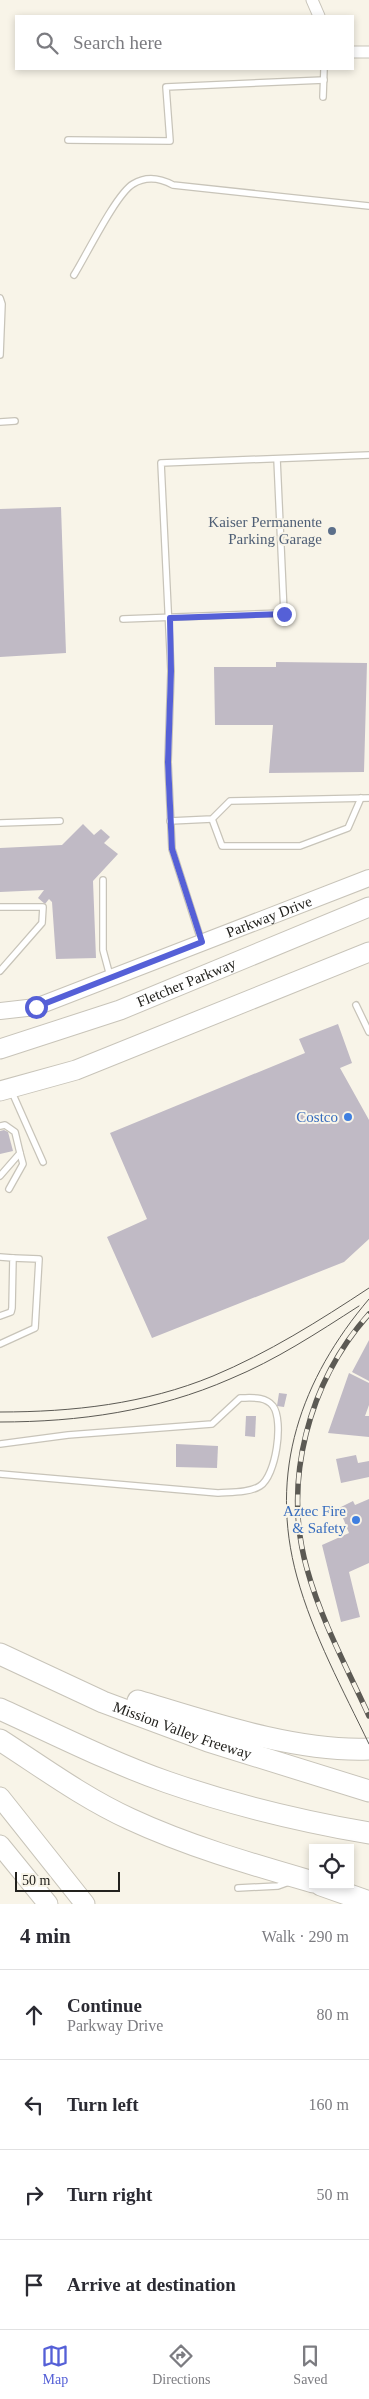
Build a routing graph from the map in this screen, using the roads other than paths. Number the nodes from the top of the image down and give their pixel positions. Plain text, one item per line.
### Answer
1 (312, 0) edge
2 (319, 15) edge
3 (354, 52) edge
4 (369, 52) edge
5 (324, 70) edge
6 (324, 80) junction
7 (323, 97) dead end
8 (68, 140) dead end
9 (369, 206) edge
10 (74, 275) dead end
11 (0, 298) edge
12 (0, 355) edge
13 (15, 421) dead end
14 (0, 422) edge
15 (369, 455) edge
16 (277, 459) junction
17 (170, 618) junction
18 (123, 619) dead end
19 (361, 798) junction
20 (369, 798) edge
21 (212, 819) junction
22 (60, 821) dead end
23 (170, 821) junction
24 (0, 823) edge
25 (369, 878) edge
26 (104, 880) dead end
27 (0, 907) edge
28 (369, 907) edge
29 (202, 942) junction
30 (369, 952) edge
31 (0, 971) edge
32 (110, 978) junction
33 (356, 1005) dead end
34 (0, 1011) edge
35 (369, 1032) edge
36 (0, 1049) edge
37 (5, 1089) edge
38 (0, 1126) edge
39 (20, 1152) junction
40 (43, 1162) dead end
41 (0, 1176) edge
42 (10, 1189) dead end
43 (0, 1257) edge
44 (13, 1258) junction
45 (0, 1316) edge
46 (0, 1344) edge
47 (0, 1444) edge
48 (0, 1474) edge
49 (8, 1659) edge
50 (0, 1709) edge
51 (0, 1740) edge
52 (369, 1749) edge
53 (369, 1791) edge
54 (0, 1797) edge
55 (369, 1833) edge
56 (0, 1845) edge
57 (304, 1880) edge
58 (238, 1888) dead end
59 (332, 1889) edge
60 (369, 1902) edge
61 (48, 1904) edge
62 (85, 1904) edge

1 - 2 street
3 - 4 street
5 - 6 lane
6 - 7 lane
6 - 8 lane
9 - 10 lane
11 - 12 lane
13 - 14 lane
15 - 16 lane
16 - 17 lane
16 - 17 lane
17 - 18 lane
17 - 23 lane
19 - 20 lane
19 - 21 lane
19 - 21 lane
21 - 23 lane
22 - 24 lane
23 - 29 lane
25 - 29 street, Parkway Drive
26 - 32 lane
27 - 31 lane
28 - 36 main road, Fletcher Parkway
29 - 32 street, Parkway Drive
30 - 37 main road
32 - 34 street, Parkway Drive
33 - 35 lane
37 - 40 lane
38 - 39 lane
39 - 41 lane
39 - 42 lane
43 - 44 lane
44 - 45 lane
44 - 46 lane
47 - 48 lane
49 - 52 highway
49 - 53 highway, Mission Valley Freeway
50 - 55 highway
51 - 57 highway
54 - 62 main road
56 - 61 main road
57 - 58 lane
59 - 60 highway

